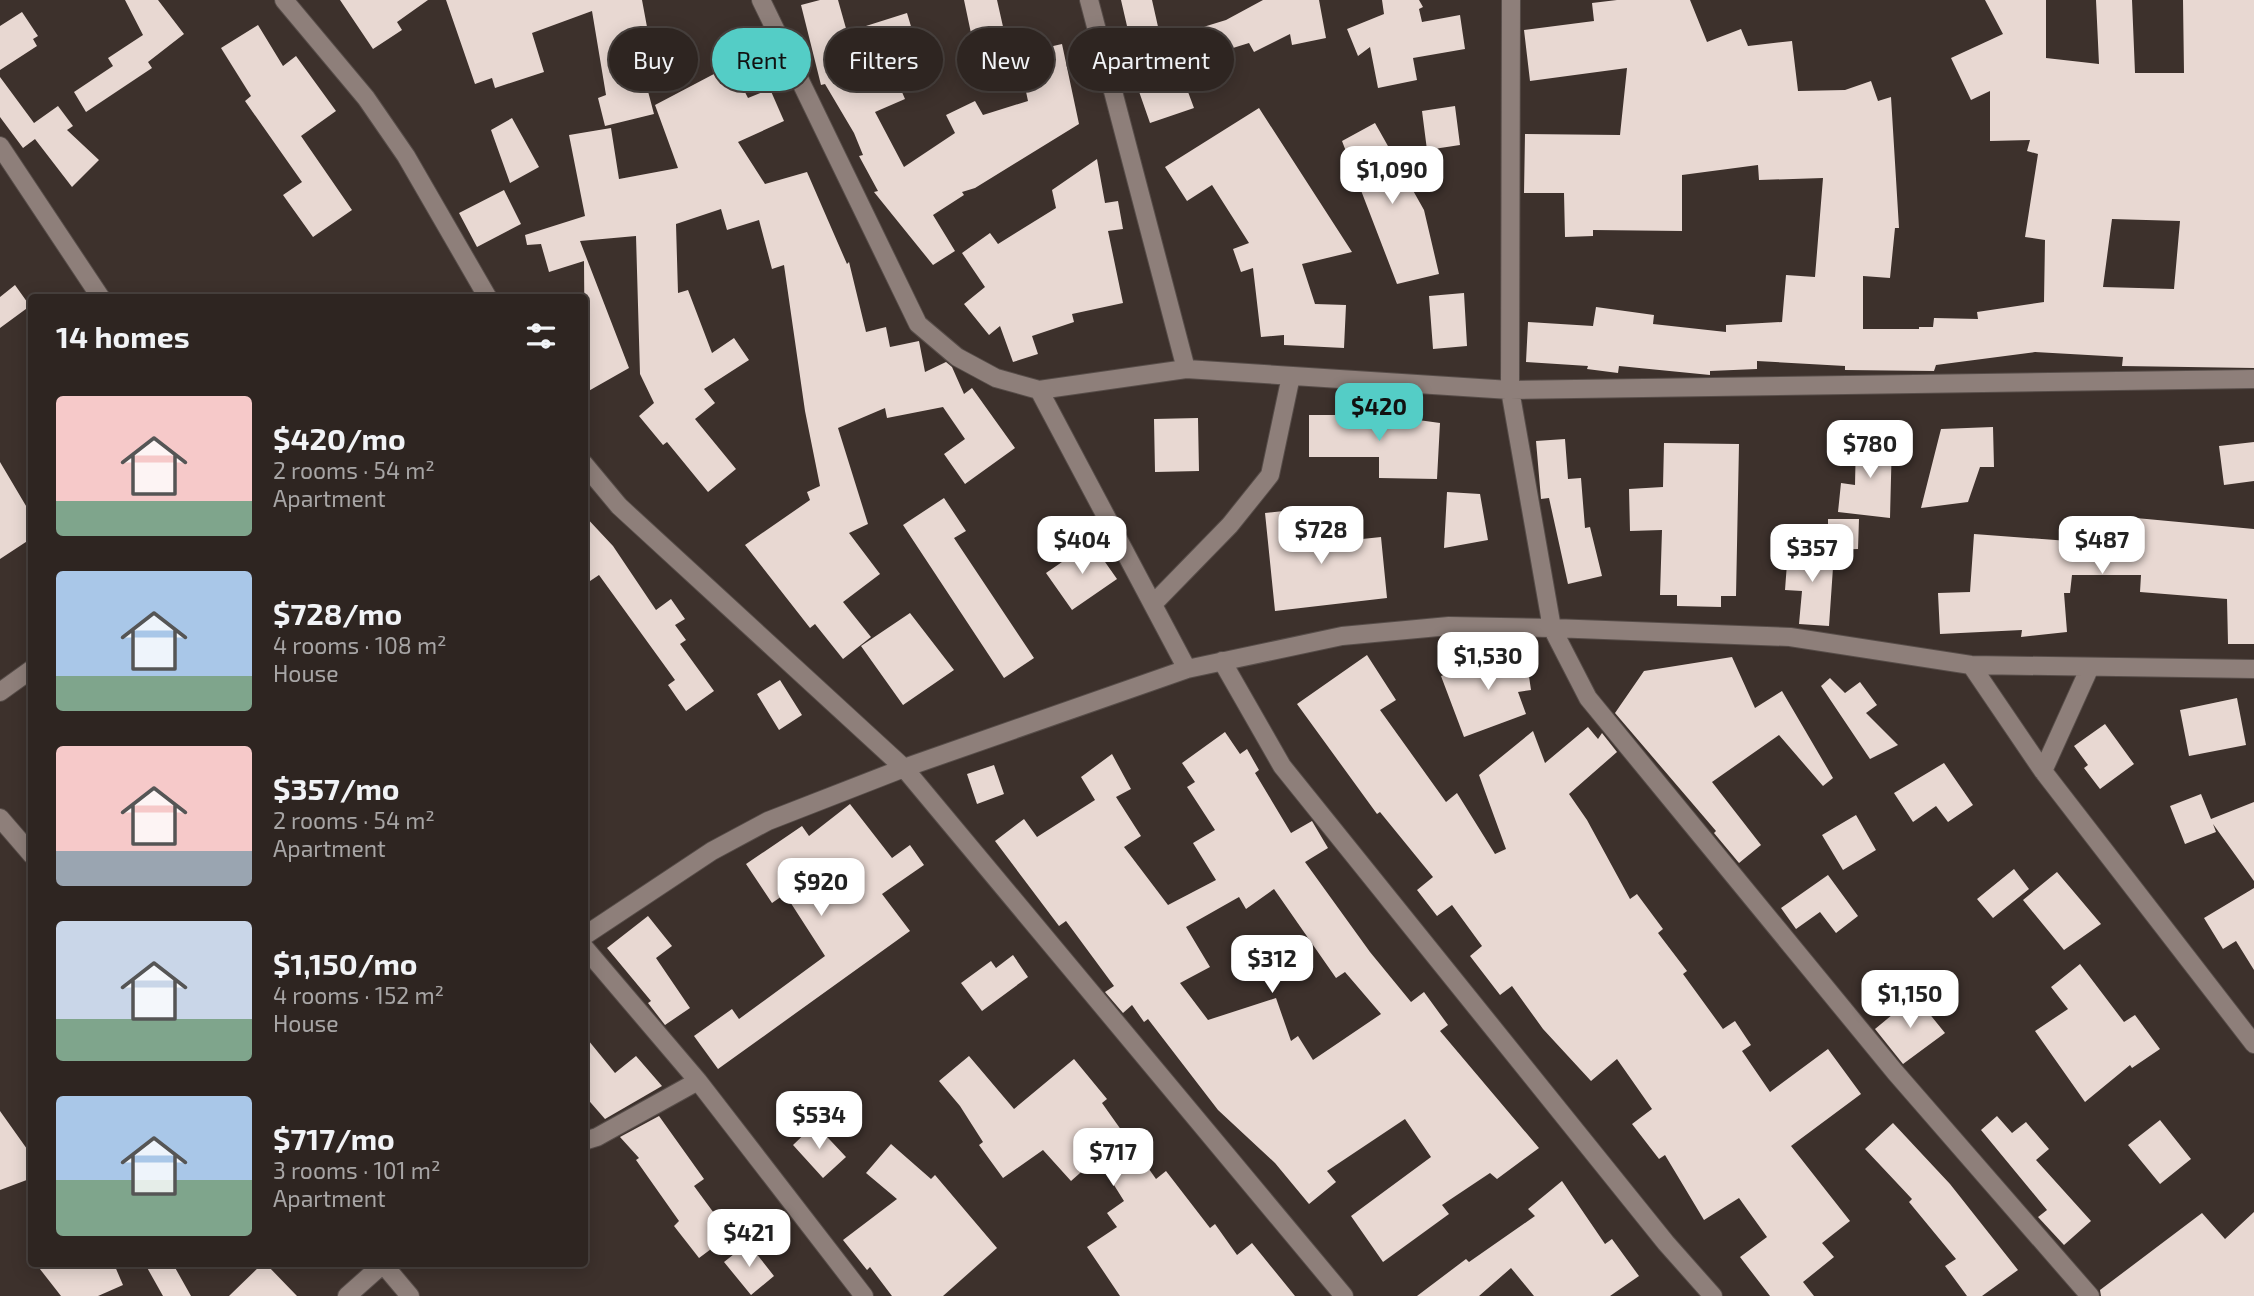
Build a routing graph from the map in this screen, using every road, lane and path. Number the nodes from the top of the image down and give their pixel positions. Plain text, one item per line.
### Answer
1 (284, 0) edge
2 (761, 0) edge
3 (1089, 0) edge
4 (1511, 0) edge
5 (0, 146) edge
6 (98, 294) edge
7 (486, 294) edge
8 (1186, 369) junction
9 (1291, 376) junction
10 (2254, 379) edge
11 (1039, 390) junction
12 (1510, 390) junction
13 (588, 469) edge
14 (1153, 604) junction
15 (1552, 628) junction
16 (1222, 661) junction
17 (1970, 665) junction
18 (2090, 667) junction
19 (1187, 669) junction
20 (2254, 669) edge
21 (28, 672) edge
22 (0, 692) edge
23 (904, 768) junction
24 (2043, 771) junction
25 (0, 818) edge
26 (28, 850) edge
27 (588, 933) edge
28 (588, 952) edge
29 (2254, 1044) edge
30 (698, 1082) junction
31 (588, 1140) edge
32 (380, 1267) edge
33 (386, 1267) edge
34 (347, 1296) edge
35 (410, 1296) edge
36 (864, 1296) edge
37 (1344, 1296) edge
38 (1713, 1296) edge
39 (2090, 1296) edge

1 - 7 street
2 - 11 street
3 - 8 street
4 - 12 street
5 - 6 street
8 - 9 street
8 - 11 street
9 - 12 street
9 - 14 street
10 - 12 street
11 - 14 street
12 - 15 street
13 - 23 street
14 - 19 street
15 - 16 street
15 - 17 street
15 - 39 street
16 - 19 street
16 - 38 street
17 - 18 street
17 - 24 street
18 - 20 street
18 - 24 street
19 - 23 street
21 - 22 street
23 - 27 street
23 - 37 street
24 - 29 street
25 - 26 street
28 - 30 street
30 - 31 street
30 - 36 street
32 - 34 street
33 - 35 street

